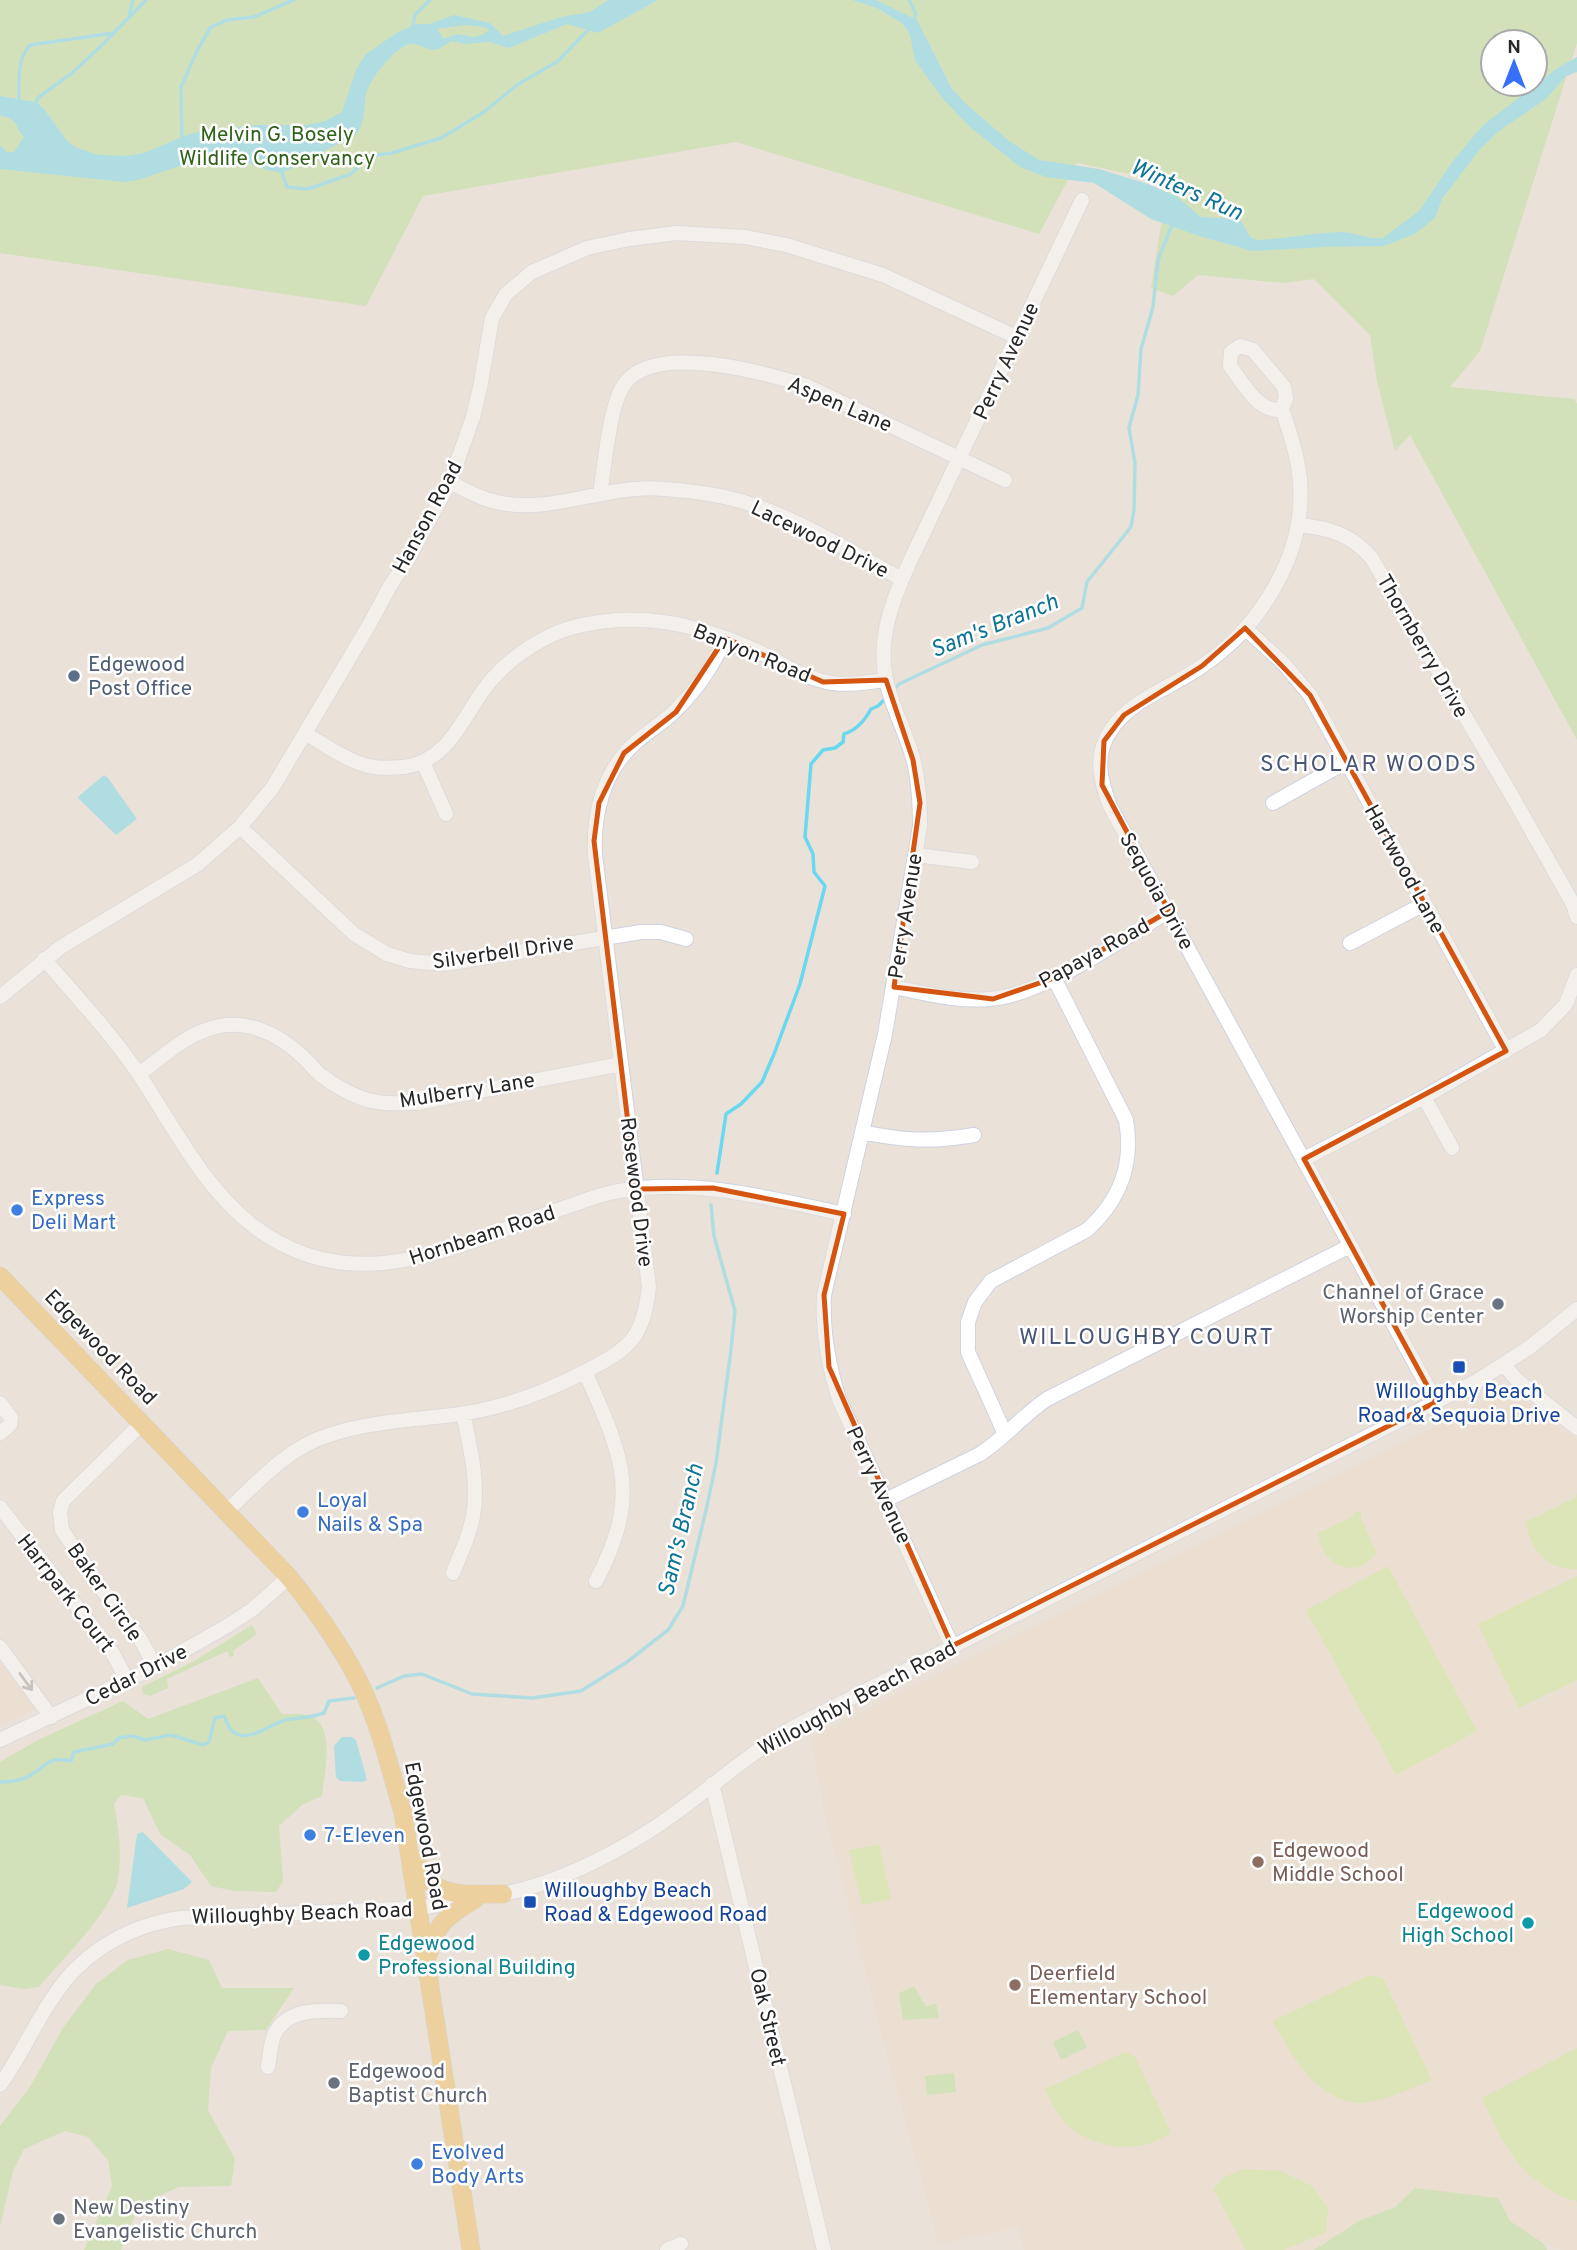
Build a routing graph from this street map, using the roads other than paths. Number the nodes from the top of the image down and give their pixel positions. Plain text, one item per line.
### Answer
1 (1082, 200) dead end
2 (1016, 337) junction
3 (1282, 409) junction
4 (960, 458) junction
5 (1005, 480) dead end
6 (450, 482) junction
7 (600, 493) junction
8 (1299, 525) junction
9 (902, 579) junction
10 (1245, 628) junction
11 (725, 638) junction
12 (886, 680) junction
13 (306, 734) junction
14 (423, 762) junction
15 (1346, 762) junction
16 (1273, 803) dead end
17 (446, 814) dead end
18 (240, 827) junction
19 (916, 855) junction
20 (972, 862) dead end
21 (1424, 904) junction
22 (1169, 911) junction
23 (1577, 917) edge
24 (606, 937) junction
25 (686, 939) dead end
26 (1350, 943) dead end
27 (44, 960) junction
28 (1577, 975) edge
29 (1054, 978) junction
30 (894, 987) junction
31 (0, 997) edge
32 (1506, 1051) junction
33 (621, 1064) junction
34 (139, 1074) junction
35 (1424, 1097) junction
36 (862, 1132) junction
37 (974, 1135) dead end
38 (1452, 1148) dead end
39 (1304, 1159) junction
40 (636, 1189) junction
41 (844, 1214) junction
42 (1350, 1246) junction
43 (0, 1276) edge
44 (1577, 1309) edge
45 (1504, 1365) junction
46 (584, 1372) junction
47 (1436, 1402) junction
48 (0, 1403) edge
49 (464, 1413) junction
50 (142, 1423) junction
51 (1577, 1428) edge
52 (0, 1433) edge
53 (1005, 1434) junction
54 (886, 1500) junction
55 (0, 1507) edge
56 (227, 1511) junction
57 (453, 1573) dead end
58 (289, 1577) junction
59 (596, 1581) dead end
60 (952, 1646) junction
61 (0, 1647) edge
62 (155, 1667) junction
63 (128, 1682) junction
64 (51, 1717) junction
65 (0, 1740) edge
66 (712, 1784) junction
67 (408, 1842) junction
68 (503, 1894) junction
69 (475, 1899) junction
70 (418, 1908) junction
71 (425, 1962) junction
72 (341, 2011) dead end
73 (268, 2067) dead end
74 (0, 2085) edge
75 (681, 2244) dead end
76 (471, 2250) edge
77 (667, 2250) edge
78 (824, 2250) edge

1 - 2 street, Perry Avenue
2 - 4 street, Perry Avenue
2 - 6 street, Hanson Road
3 - 3 street, Sequoia Drive
3 - 8 street, Sequoia Drive
4 - 5 street, Aspen Lane
4 - 7 street, Aspen Lane
4 - 9 street, Perry Avenue
6 - 7 street, Lacewood Drive
6 - 13 street, Hanson Road
7 - 9 street, Lacewood Drive
8 - 10 street, Sequoia Drive
8 - 23 street, Thornberry Drive
9 - 12 street, Perry Avenue
10 - 15 street, Hartwood Lane
10 - 22 street, Sequoia Drive
11 - 12 street, Banyon Road
11 - 14 street, Banyon Road
11 - 24 street, Rosewood Drive
12 - 19 street, Perry Avenue
13 - 14 street, Banyon Road
13 - 18 street, Hanson Road
14 - 17 street
15 - 16 street
15 - 21 street, Hartwood Lane
18 - 24 street, Silverbell Drive
18 - 27 street, Hanson Road
19 - 20 street
19 - 30 street, Perry Avenue
21 - 26 street
21 - 32 street, Hartwood Lane
22 - 29 street, Papaya Road
22 - 39 street, Sequoia Drive
24 - 25 street, Silverbell Drive
24 - 33 street, Rosewood Drive
27 - 31 street, Hanson Road
27 - 34 street, Hornbeam Road
28 - 32 street
29 - 30 street, Papaya Road
29 - 53 street
30 - 36 street, Perry Avenue
32 - 35 street
33 - 34 street, Mulberry Lane
33 - 40 street, Rosewood Drive
34 - 40 street, Hornbeam Road
35 - 38 street
35 - 39 street
36 - 37 street
36 - 41 street, Perry Avenue
39 - 42 street, Sequoia Drive
40 - 41 street, Hornbeam Road
40 - 46 street, Rosewood Drive
41 - 54 street, Perry Avenue
42 - 47 street, Sequoia Drive
42 - 53 street
43 - 50 main road, Edgewood Road
44 - 45 street, Willoughby Beach Road
45 - 47 street, Willoughby Beach Road
45 - 51 street
46 - 49 street, Rosewood Drive
46 - 59 street
47 - 60 street, Willoughby Beach Road
48 - 52 street
49 - 56 street, Rosewood Drive
49 - 57 street
50 - 56 main road, Edgewood Road
50 - 62 street, Baker Circle
53 - 54 street
54 - 60 street, Perry Avenue
55 - 63 street, Harrpark Court
56 - 58 main road, Edgewood Road
58 - 62 street, Cedar Drive
58 - 67 main road, Edgewood Road
60 - 66 street, Willoughby Beach Road
61 -> 64 street
62 - 63 street, Cedar Drive
63 - 64 street, Cedar Drive
64 - 65 street, Cedar Drive
66 - 68 street, Willoughby Beach Road
66 - 78 street, Oak Street
67 - 68 main road
67 - 70 main road, Edgewood Road
68 - 69 street, Willoughby Beach Road
69 - 70 street, Willoughby Beach Road
69 - 71 main road
70 - 71 main road, Edgewood Road
70 - 74 street, Willoughby Beach Road
71 - 76 main road, Edgewood Road
72 - 73 street
75 - 77 street

